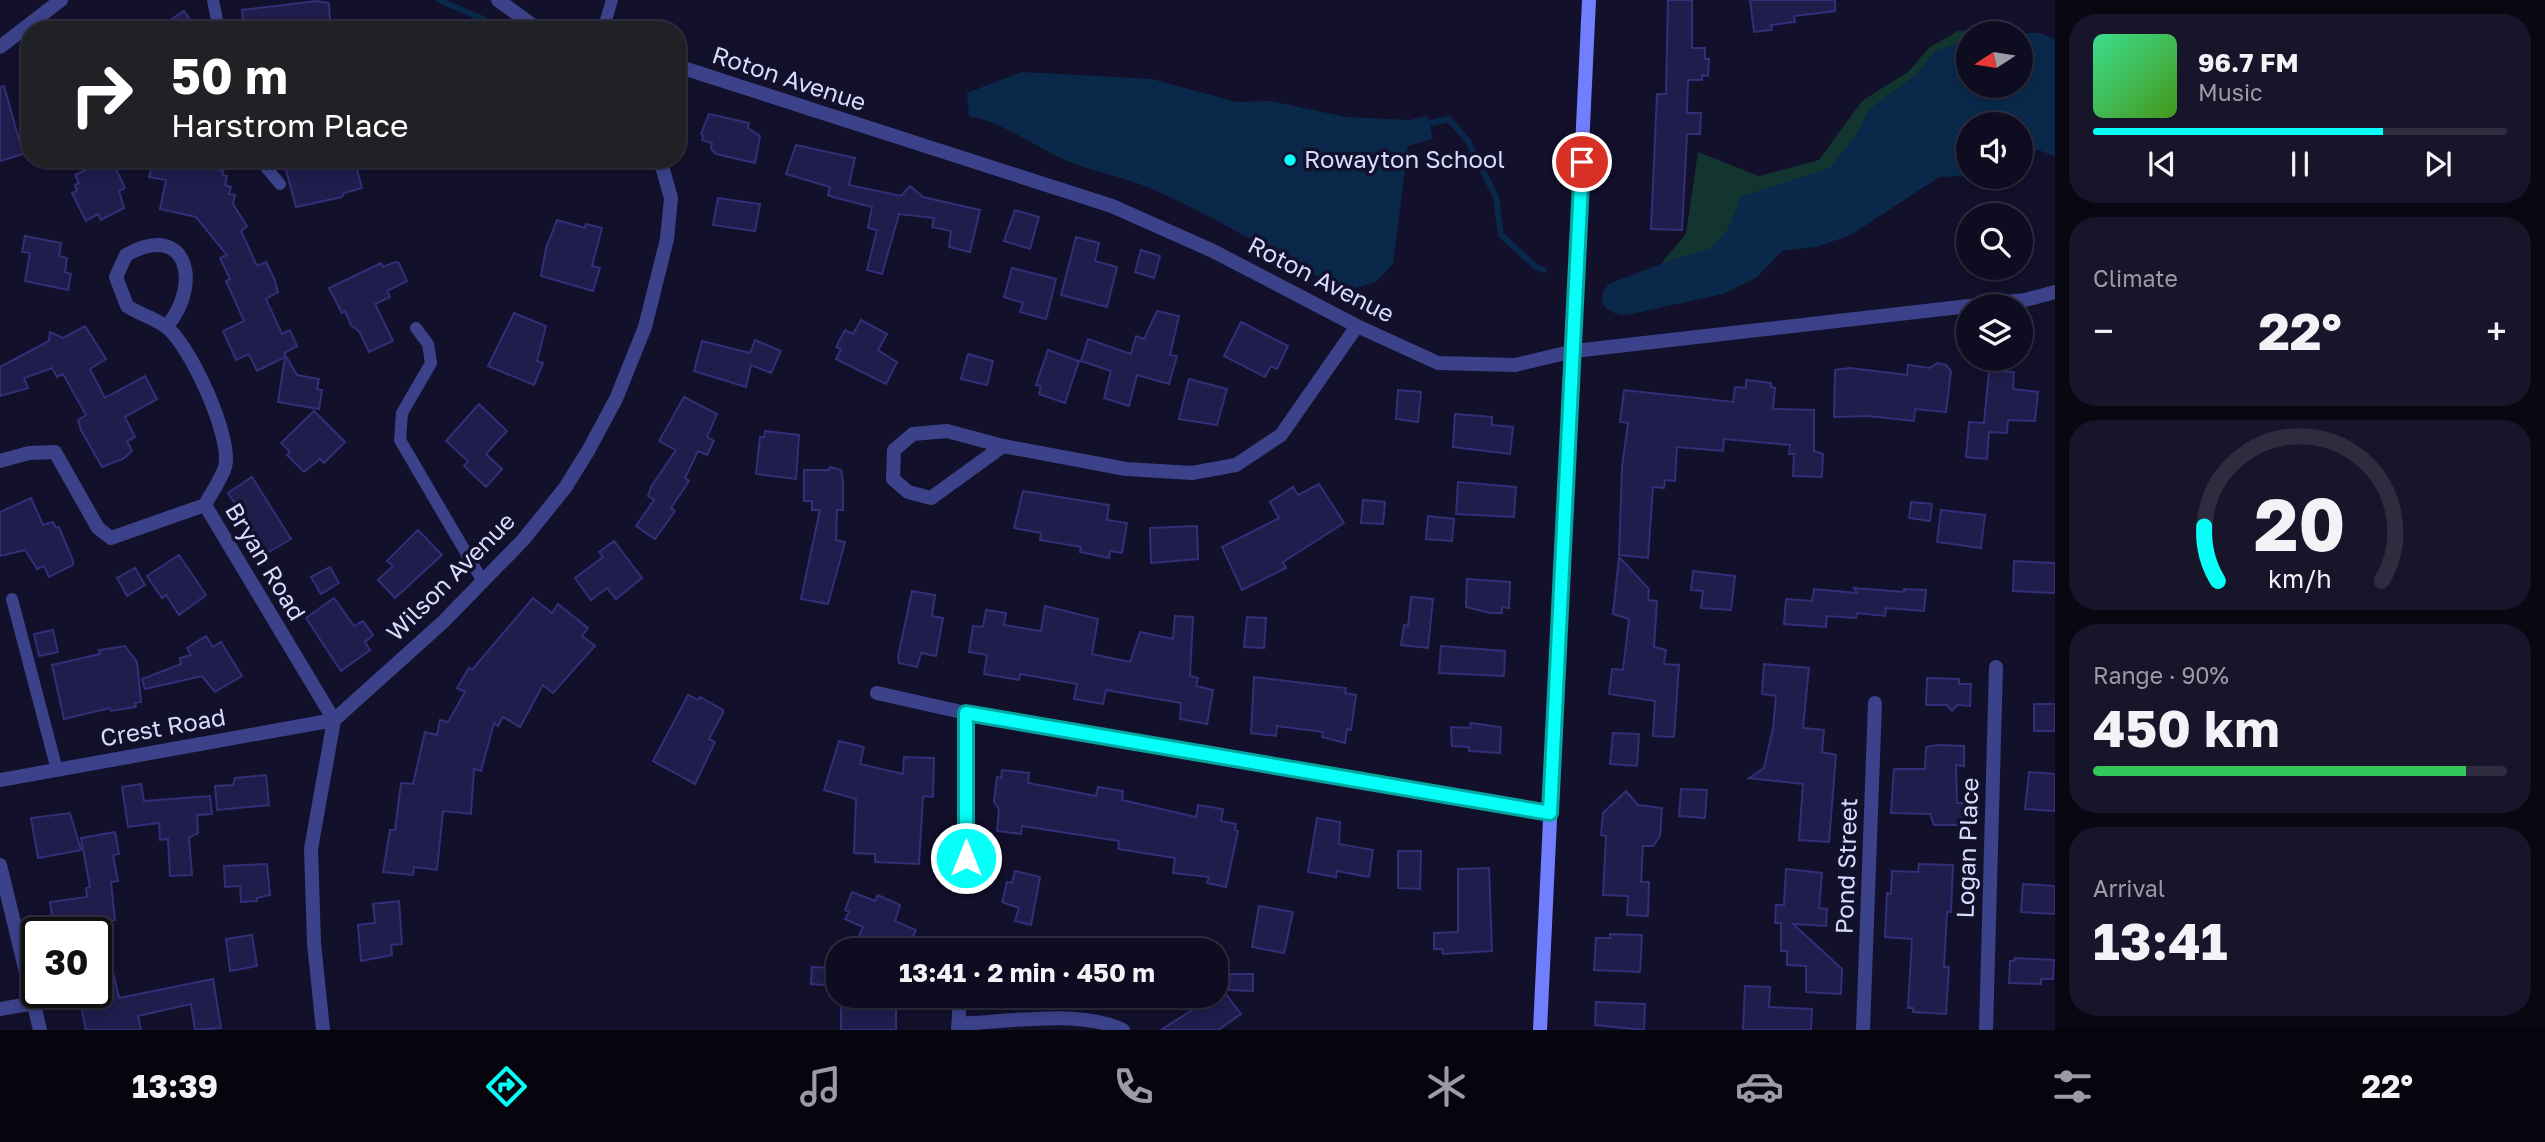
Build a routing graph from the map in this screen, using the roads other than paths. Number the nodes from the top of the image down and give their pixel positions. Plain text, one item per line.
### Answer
1 (61, 0) edge
2 (213, 0) edge
3 (498, 0) edge
4 (612, 0) edge
5 (1589, 0) edge
6 (34, 21) edge
7 (217, 21) edge
8 (527, 21) edge
9 (606, 21) edge
10 (21, 31) edge
11 (0, 47) edge
12 (686, 69) edge
13 (267, 168) edge
14 (663, 168) edge
15 (280, 184) dead end
16 (2055, 292) edge
17 (2033, 298) edge
18 (1956, 307) edge
19 (167, 326) junction
20 (1357, 326) junction
21 (416, 328) dead end
22 (1574, 351) junction
23 (1003, 446) junction
24 (0, 461) edge
25 (205, 505) junction
26 (482, 580) junction
27 (12, 599) dead end
28 (1996, 667) dead end
29 (877, 693) dead end
30 (1875, 703) dead end
31 (966, 713) junction
32 (334, 720) junction
33 (57, 770) junction
34 (0, 780) edge
35 (1550, 813) junction
36 (0, 865) edge
37 (966, 883) dead end
38 (21, 950) edge
39 (21, 1005) edge
40 (35, 1008) edge
41 (959, 1008) edge
42 (0, 1009) edge
43 (958, 1027) edge
44 (40, 1030) edge
45 (323, 1030) edge
46 (1123, 1030) edge
47 (1540, 1030) edge
48 (1863, 1030) edge
49 (1986, 1030) edge

1 - 6 street
2 - 7 lane
3 - 8 street
4 - 9 lane
5 - 22 main road
10 - 11 street
12 - 20 street, Roton Avenue
13 - 15 lane
14 - 26 street, Wilson Avenue
16 - 17 street, Roton Avenue
18 - 22 street, Roton Avenue
19 - 19 street
19 - 25 street
20 - 22 street, Roton Avenue
20 - 23 street
21 - 26 lane
22 - 35 main road
23 - 23 street
24 - 25 street, Bryan Road
25 - 32 street, Bryan Road
26 - 32 street, Wilson Avenue
27 - 33 lane
28 - 49 street, Logan Place
29 - 31 street
30 - 48 street, Pond Street
31 - 35 street
31 - 37 street
32 - 33 street, Crest Road
32 - 45 street
33 - 34 street, Crest Road
35 - 47 main road
36 - 38 street
39 - 42 street
40 - 44 street
41 - 43 street
43 - 46 street

